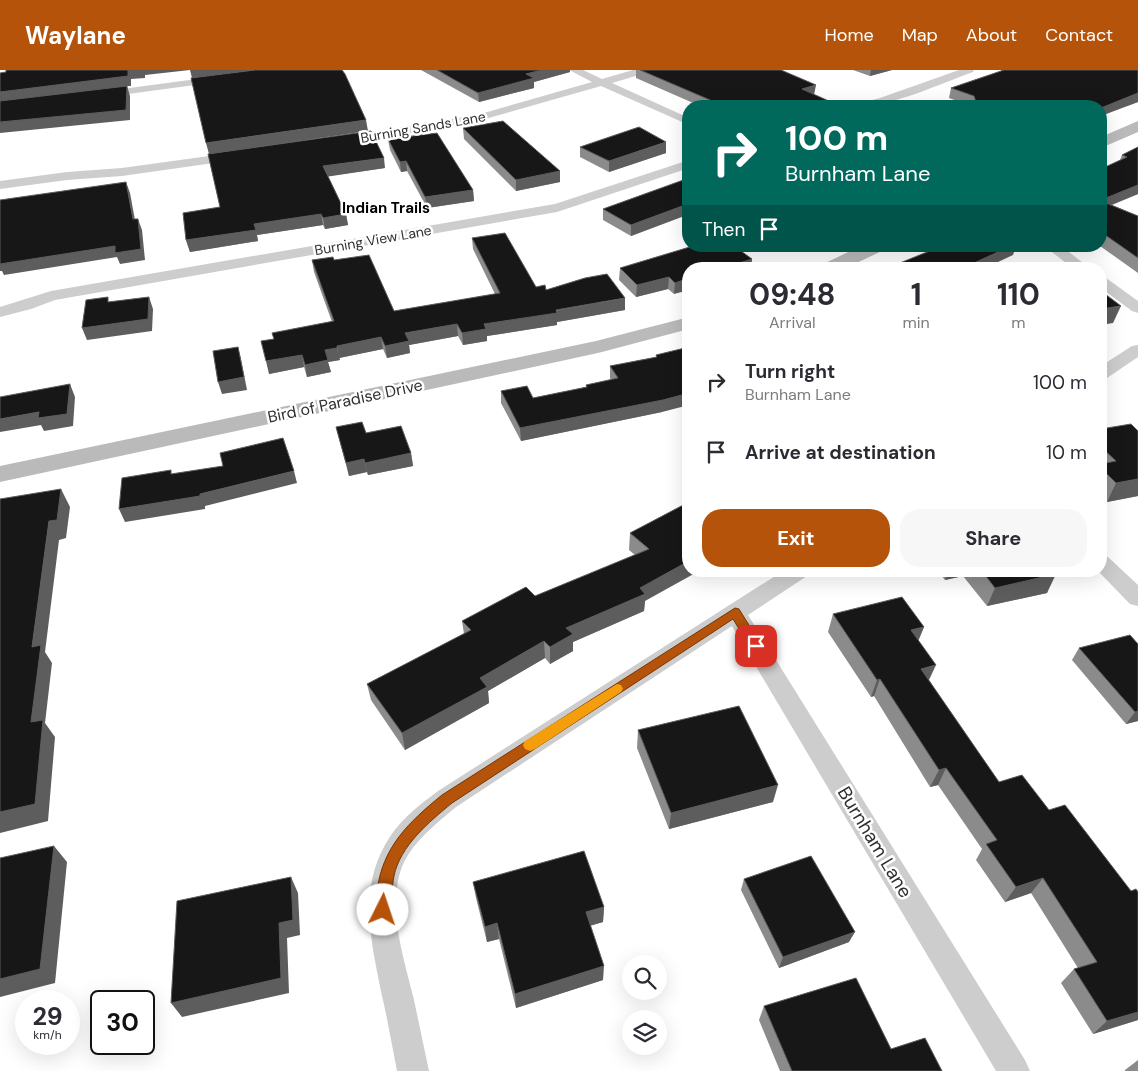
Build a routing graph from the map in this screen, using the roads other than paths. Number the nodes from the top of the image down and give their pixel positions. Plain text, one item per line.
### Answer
1 (574, 70) edge
2 (645, 70) edge
3 (968, 70) edge
4 (236, 78) edge
5 (602, 82) junction
6 (873, 91) dead end
7 (89, 96) edge
8 (855, 100) edge
9 (884, 100) edge
10 (682, 119) edge
11 (1138, 126) edge
12 (1107, 140) edge
13 (329, 143) edge
14 (251, 154) edge
15 (682, 166) edge
16 (122, 172) junction
17 (0, 185) edge
18 (0, 196) edge
19 (864, 252) edge
20 (1060, 252) edge
21 (843, 262) edge
22 (1074, 262) edge
23 (1107, 285) edge
24 (51, 296) junction
25 (0, 297) edge
26 (1138, 308) edge
27 (0, 312) edge
28 (682, 325) edge
29 (1138, 350) edge
30 (1107, 370) edge
31 (0, 474) edge
32 (1107, 568) edge
33 (789, 577) edge
34 (1138, 598) edge
35 (735, 612) junction
36 (413, 1071) edge
37 (1014, 1071) edge

1 - 5 street
2 - 5 street, Burning Sands Lane
3 - 9 street
4 - 7 street
5 - 10 street
5 - 13 street, Burning Sands Lane
6 - 8 street
11 - 12 street
14 - 16 street
15 - 24 street, Burning View Lane
16 - 17 street
16 - 18 street
19 - 21 street
20 - 22 street
23 - 26 street
24 - 25 street, Burning View Lane
24 - 27 street, Burning View Lane
28 - 31 street, Bird of Paradise Drive
29 - 30 street
32 - 34 street
33 - 35 street
35 - 36 street
35 - 37 street, Burnham Lane

